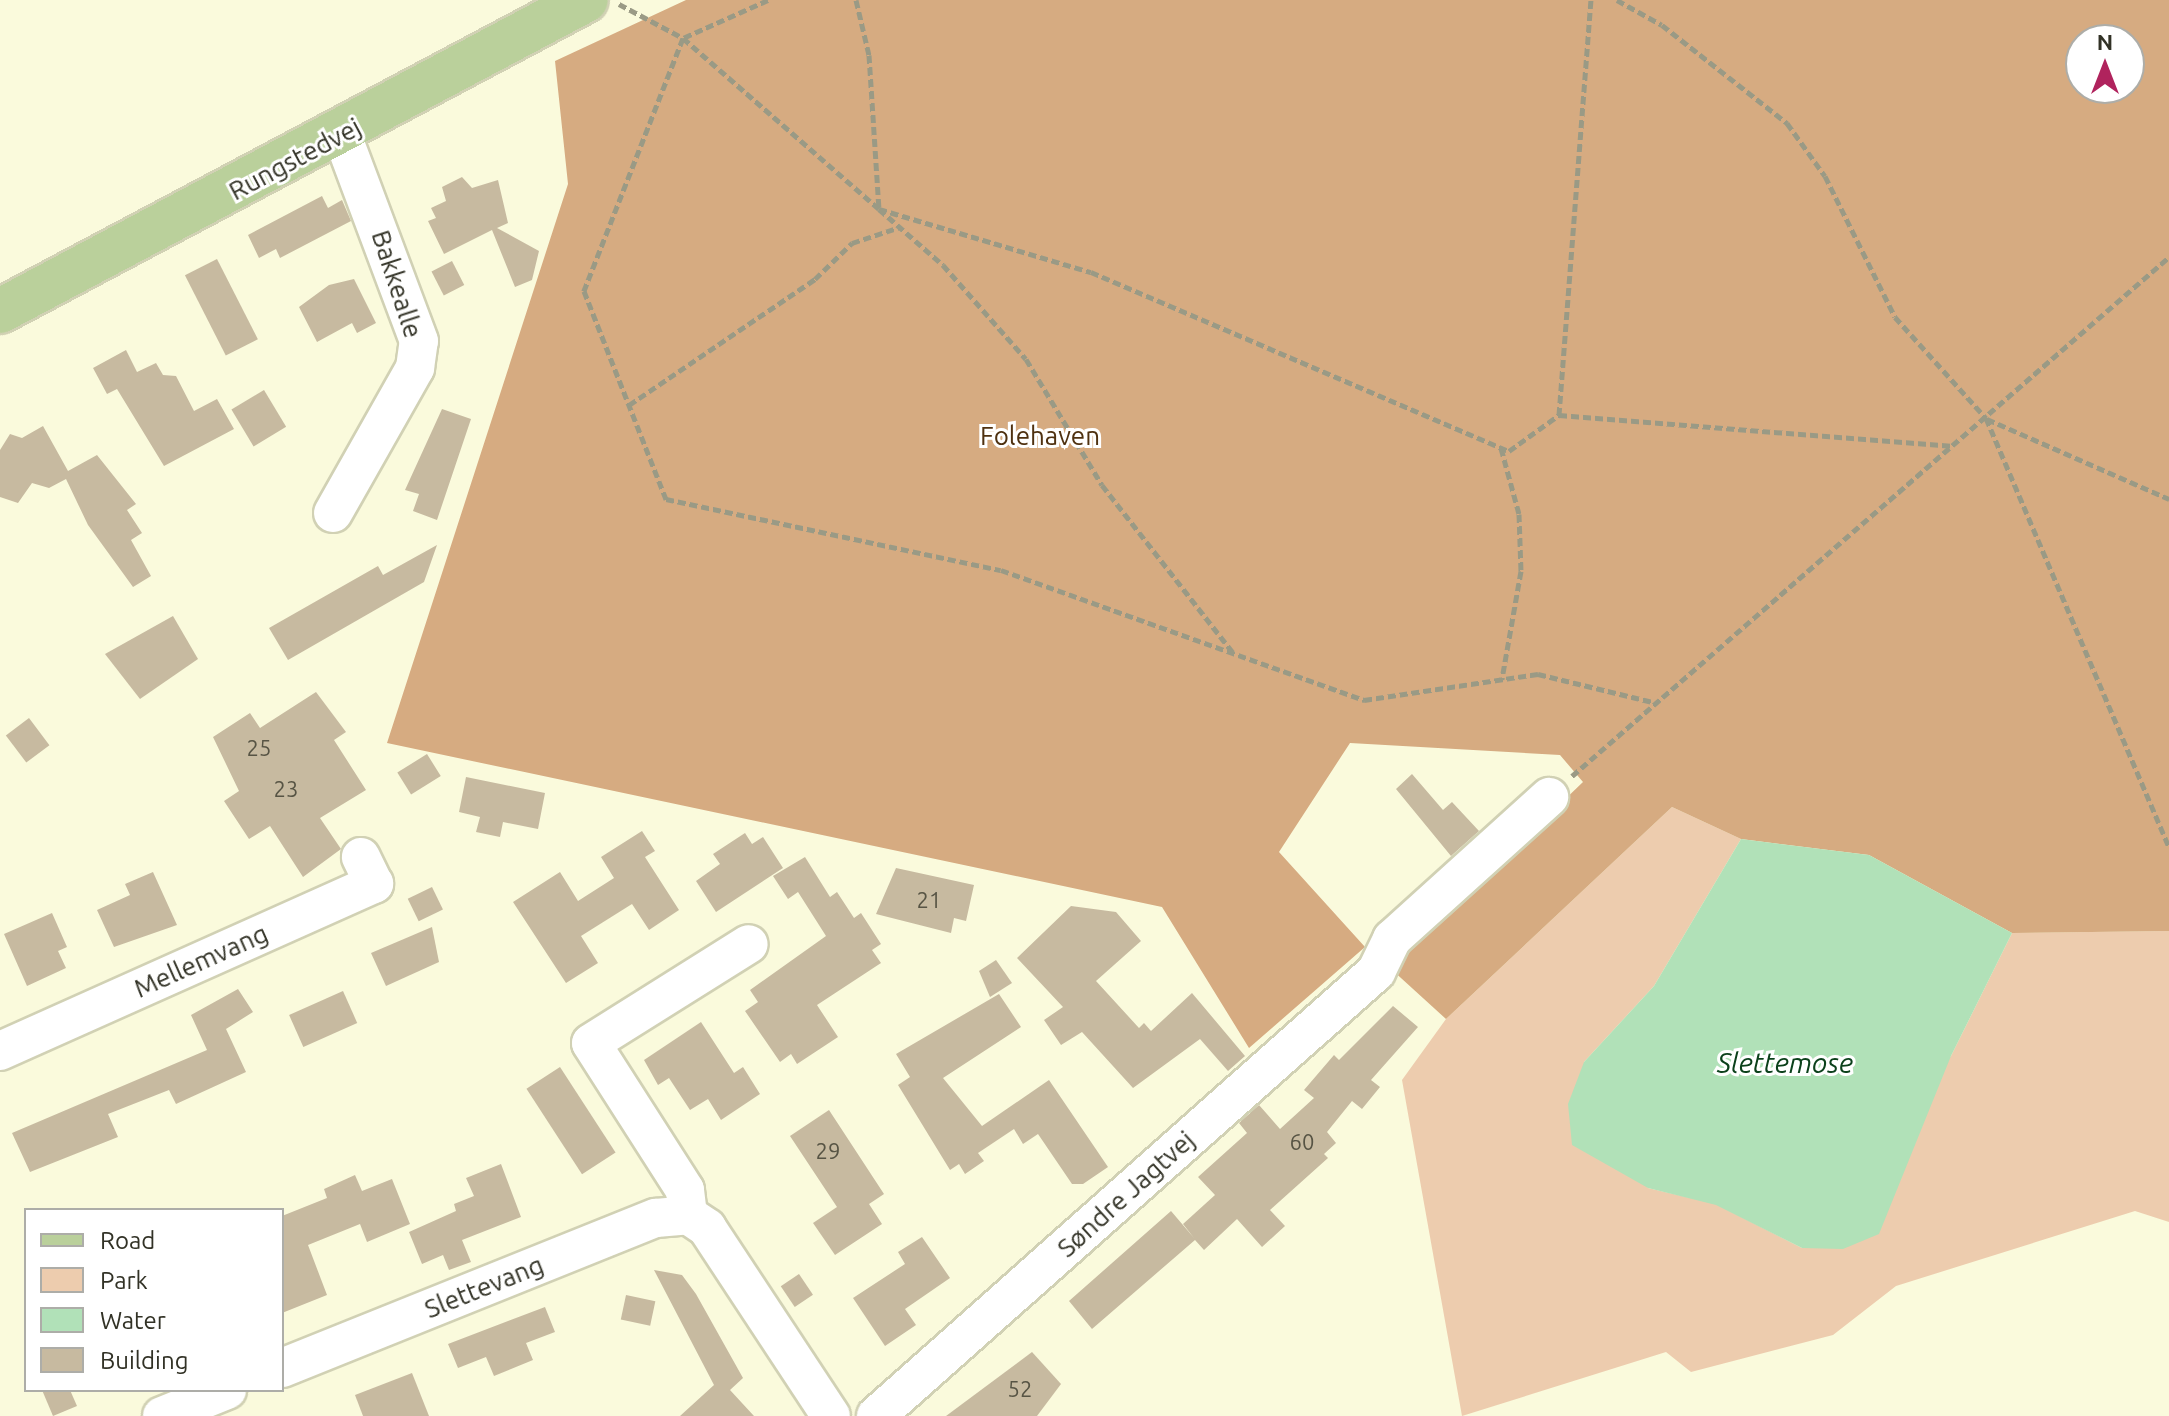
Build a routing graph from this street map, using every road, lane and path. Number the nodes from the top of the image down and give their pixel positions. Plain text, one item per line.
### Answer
1 (586, 0) edge
2 (612, 0) edge
3 (768, 0) edge
4 (856, 0) edge
5 (1591, 0) edge
6 (1617, 0) edge
7 (683, 38) junction
8 (342, 135) junction
9 (879, 209) junction
10 (900, 227) junction
11 (2169, 257) edge
12 (0, 311) edge
13 (629, 405) junction
14 (1559, 415) junction
15 (1986, 418) junction
16 (1951, 446) junction
17 (1501, 448) junction
18 (2169, 499) edge
19 (333, 513) dead end
20 (1234, 654) junction
21 (1502, 679) junction
22 (1653, 702) junction
23 (1549, 797) joint
24 (2169, 847) edge
25 (361, 857) dead end
26 (749, 944) dead end
27 (0, 1051) edge
28 (688, 1215) junction
29 (284, 1367) edge
30 (222, 1392) edge
31 (162, 1416) edge
32 (831, 1416) edge
33 (876, 1416) edge

1 - 8 main road, Rungstedvej
2 - 7 path
3 - 7 path
4 - 9 path
5 - 14 path
6 - 15 path
7 - 9 path
7 - 13 path
8 - 12 main road, Rungstedvej
8 - 19 street, Bakkealle
9 - 10 path
9 - 17 path
10 - 13 path
10 - 20 path
11 - 15 path
13 - 20 path
14 - 16 path
14 - 17 path
15 - 16 path
15 - 18 path
15 - 24 path
16 - 22 path
17 - 21 path
20 - 21 path
21 - 22 path
22 - 23 path
23 - 33 street, Søndre Jagtvej
25 - 27 street, Mellemvang
26 - 28 street
28 - 29 street, Slettevang
28 - 32 street
30 - 31 street

